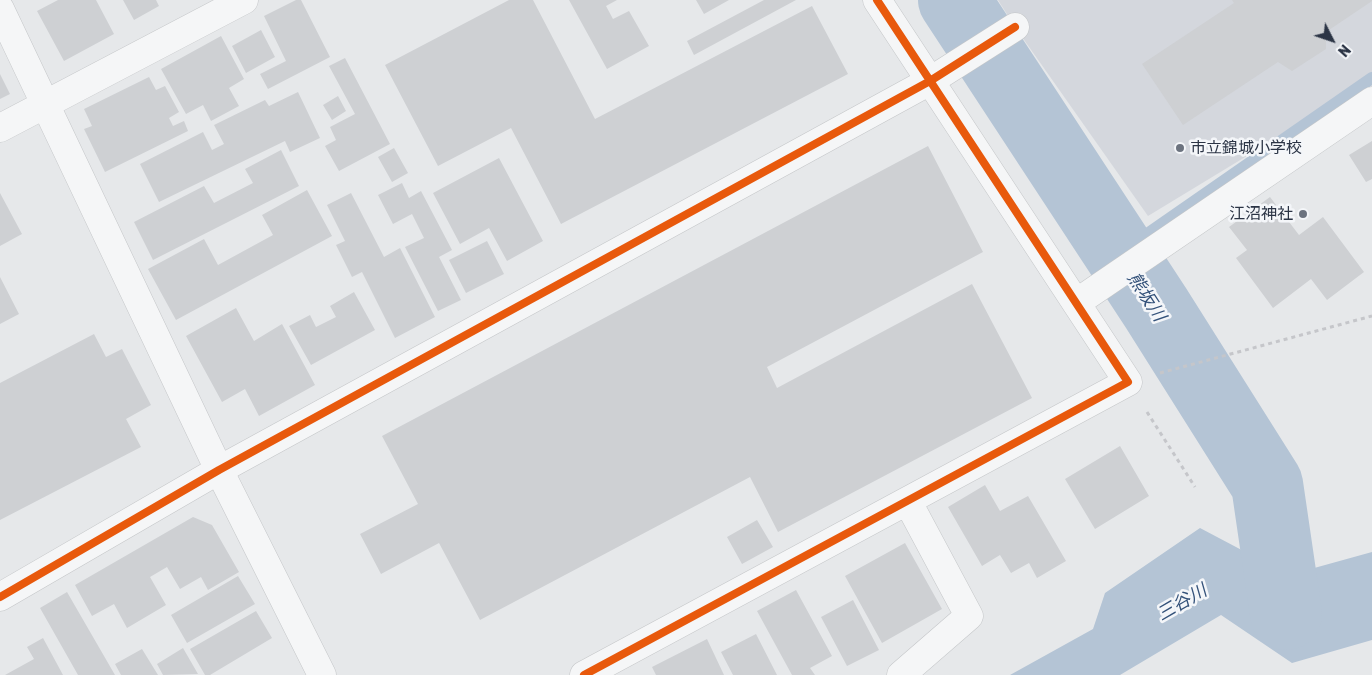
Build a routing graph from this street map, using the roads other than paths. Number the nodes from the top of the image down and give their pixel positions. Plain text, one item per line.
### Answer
1 (244, 0) edge
2 (877, 0) edge
3 (0, 9) edge
4 (1015, 27) dead end
5 (930, 81) junction
6 (1372, 101) edge
7 (46, 104) junction
8 (0, 128) edge
9 (1076, 303) junction
10 (219, 470) junction
11 (908, 502) junction
12 (0, 597) edge
13 (322, 675) edge
14 (584, 675) edge
15 (901, 675) edge

1 - 7 street
2 - 5 street
3 - 7 street
4 - 5 street
5 - 9 street
5 - 10 street
6 - 9 street
7 - 8 street
7 - 10 street
9 - 11 street
10 - 12 street
10 - 13 street
11 - 14 street
11 - 15 street

